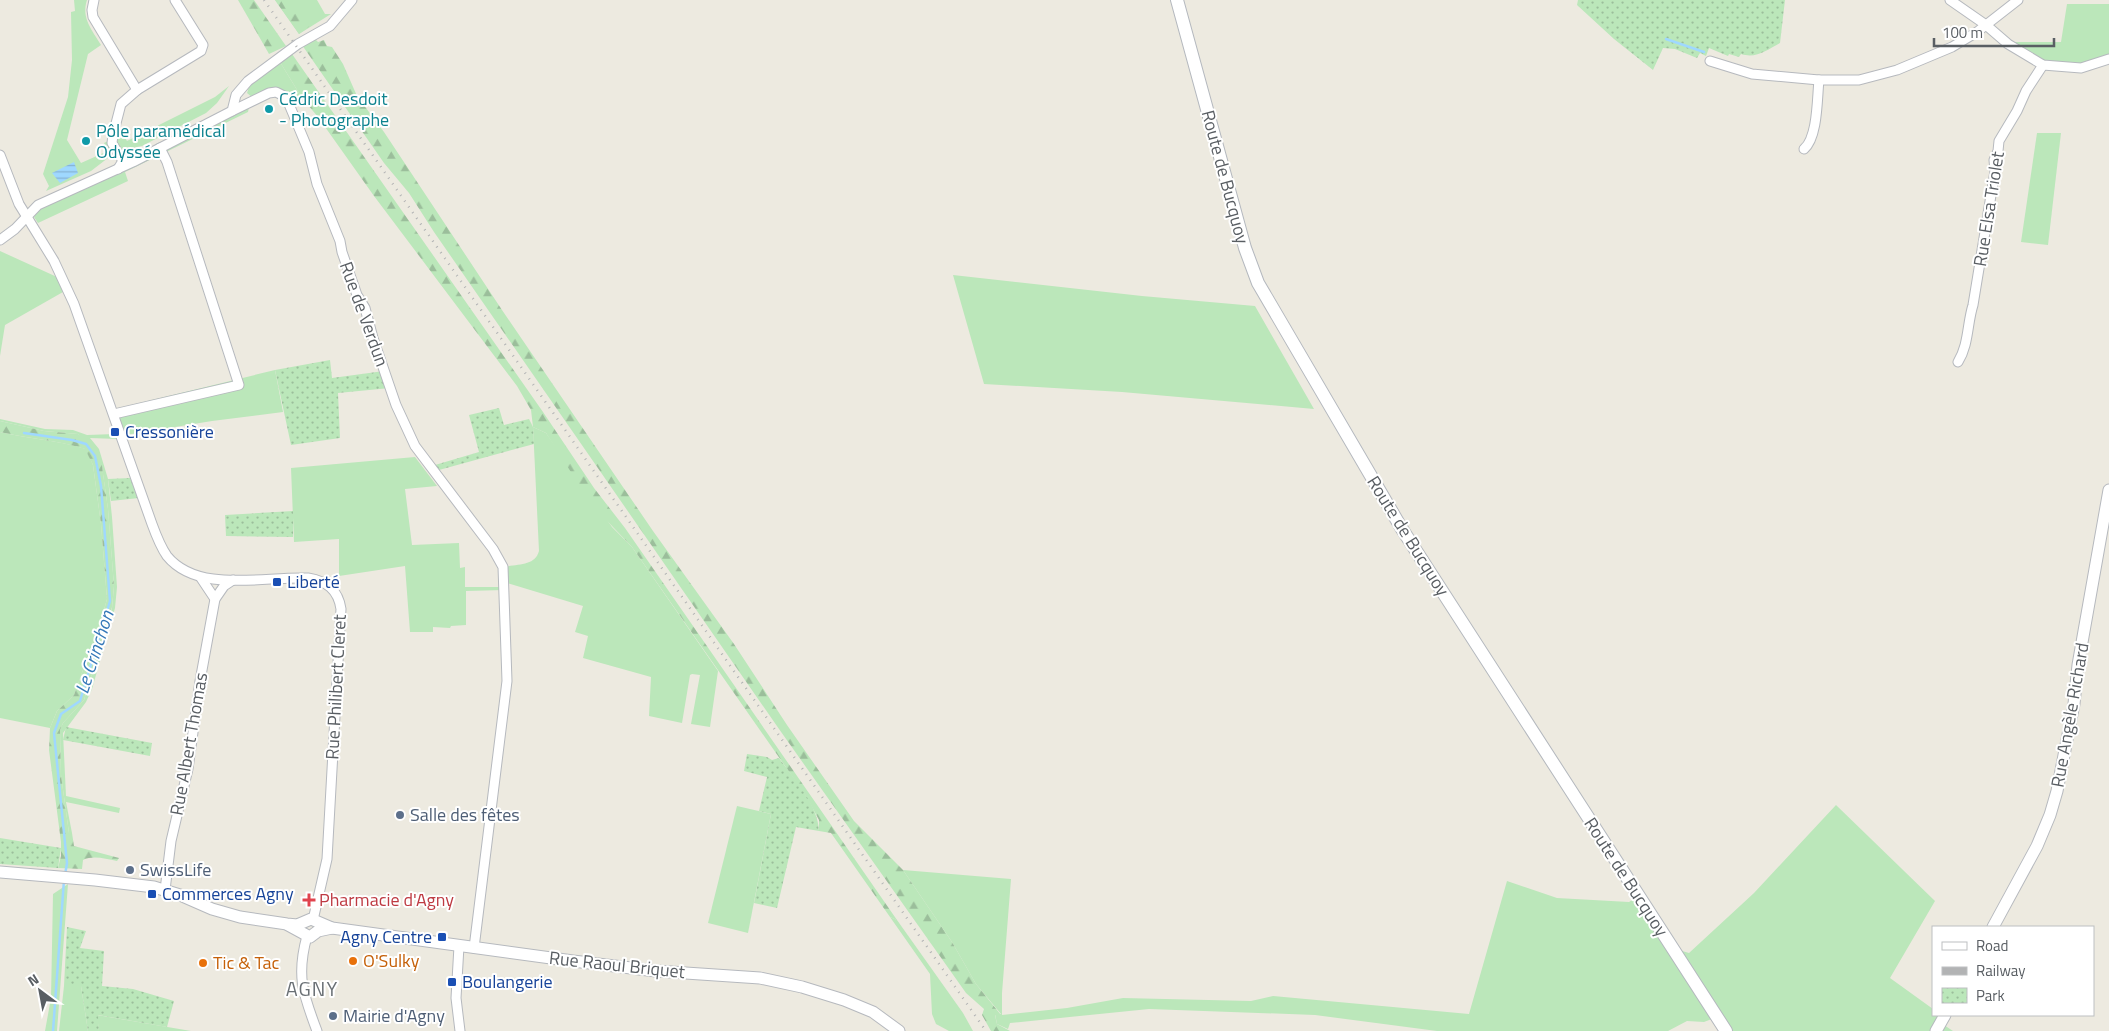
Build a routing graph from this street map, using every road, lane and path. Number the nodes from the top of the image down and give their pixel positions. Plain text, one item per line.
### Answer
1 (94, 0) edge
2 (174, 0) edge
3 (352, 0) edge
4 (1177, 0) edge
5 (1950, 0) edge
6 (2018, 0) edge
7 (1986, 25) junction
8 (2109, 60) edge
9 (1710, 61) dead end
10 (2043, 65) junction
11 (1819, 80) junction
12 (137, 90) junction
13 (232, 111) junction
14 (1804, 149) dead end
15 (157, 150) junction
16 (0, 154) edge
17 (120, 162) junction
18 (26, 217) junction
19 (0, 240) edge
20 (1958, 362) dead end
21 (114, 414) junction
22 (2109, 490) edge
23 (201, 578) junction
24 (234, 580) junction
25 (215, 599) junction
26 (0, 872) edge
27 (166, 890) junction
28 (1994, 926) edge
29 (310, 928) junction
30 (459, 946) junction
31 (474, 948) junction
32 (1944, 1016) edge
33 (317, 1031) edge
34 (460, 1031) edge
35 (899, 1031) edge
36 (1726, 1031) edge
37 (1936, 1031) edge

1 - 12 street
2 - 12 street
3 - 13 street
4 - 36 main road, Route de Bucquoy
5 - 7 street
6 - 7 street
7 - 10 street
7 - 11 street
8 - 10 street
9 - 11 street
10 - 20 street, Rue Elsa Triolet
11 - 14 street
12 - 17 street
13 - 15 street
13 - 31 street, Rue de Verdun
15 - 17 street
15 - 21 street
16 - 18 street
17 - 18 street
18 - 19 street
18 - 21 street
21 - 23 street
22 - 28 street, Rue Angèle Richard
23 - 24 street, Rue Philibert Cleret
23 - 25 street
24 - 25 street
24 - 29 street, Rue Philibert Cleret
25 - 27 street, Rue Albert Thomas
26 - 27 street, Rue Raoul Briquet
27 - 29 street, Rue Raoul Briquet
29 - 30 street, Rue Raoul Briquet
29 - 33 street, Rue Philibert Cleret
30 - 31 street, Rue Raoul Briquet
30 - 34 street
31 - 35 street, Rue Raoul Briquet
32 - 37 street

